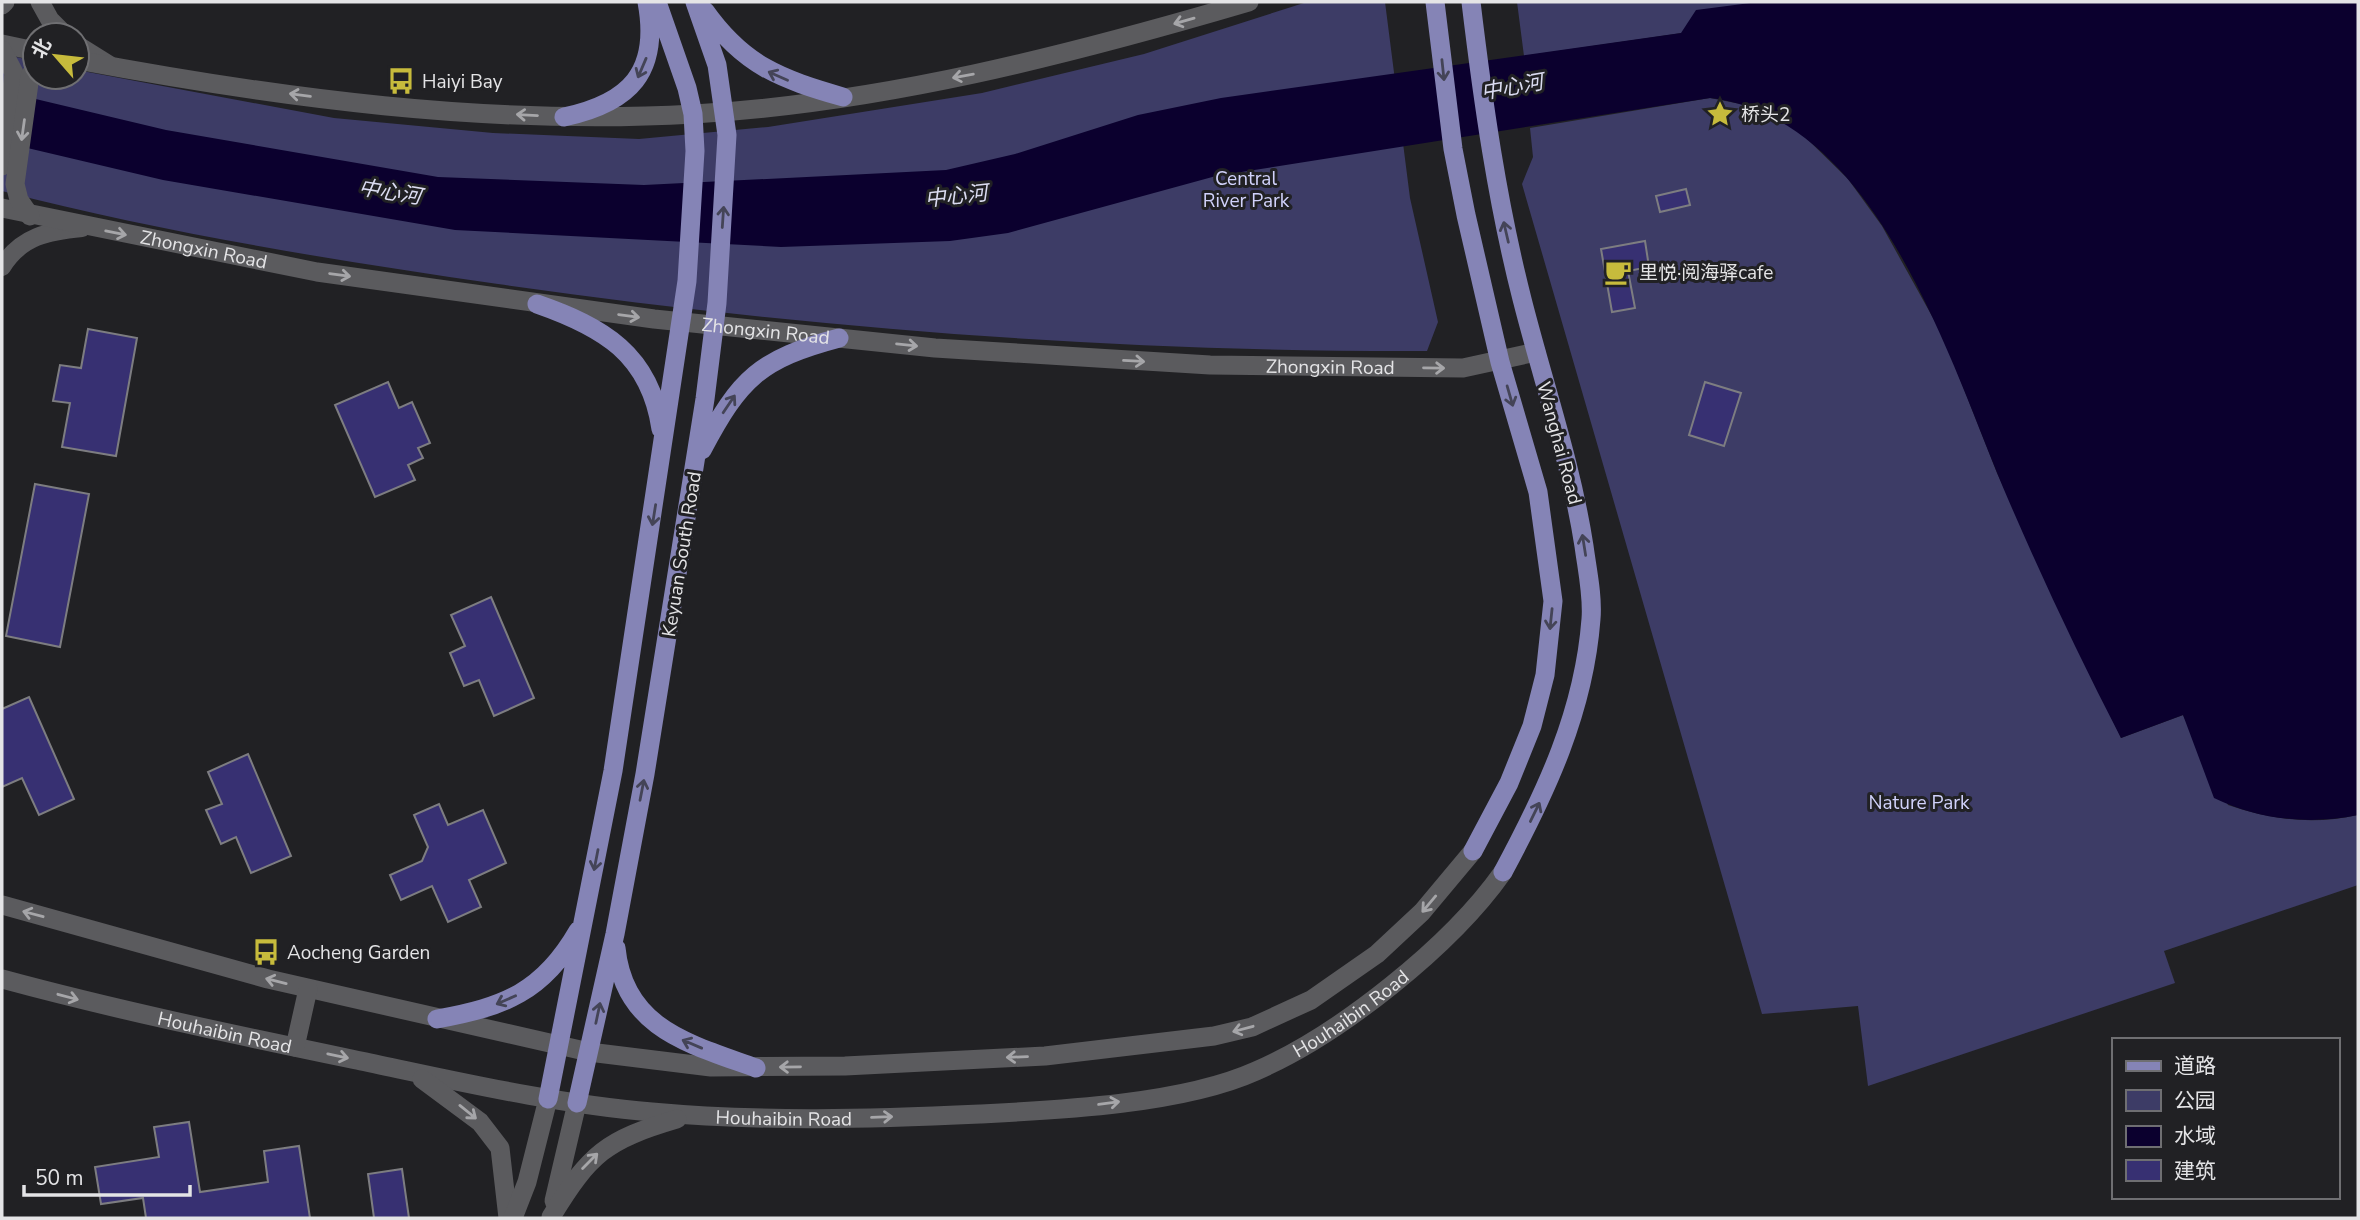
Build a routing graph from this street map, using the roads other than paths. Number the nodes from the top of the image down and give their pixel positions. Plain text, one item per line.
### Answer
1 (40, 2) edge
2 (647, 2) edge
3 (657, 2) edge
4 (697, 2) edge
5 (1249, 2) edge
6 (1435, 2) edge
7 (1471, 2) edge
8 (51, 21) edge
9 (2, 44) edge
10 (21, 48) edge
11 (2, 50) edge
12 (91, 54) edge
13 (91, 63) edge
14 (110, 66) junction
15 (21, 67) edge
16 (21, 91) edge
17 (24, 91) edge
18 (843, 97) junction
19 (725, 112) junction
20 (693, 114) junction
21 (564, 117) junction
22 (2, 166) edge
23 (2, 208) edge
24 (30, 216) junction
25 (87, 227) junction
26 (2, 267) edge
27 (537, 304) junction
28 (683, 322) junction
29 (714, 325) junction
30 (839, 338) junction
31 (1536, 352) junction
32 (1500, 362) junction
33 (664, 448) junction
34 (695, 463) junction
35 (1473, 851) joint
36 (1503, 872) joint
37 (2, 905) edge
38 (586, 918) junction
39 (615, 934) junction
40 (2, 979) edge
41 (308, 989) junction
42 (438, 1019) junction
43 (559, 1045) junction
44 (295, 1048) junction
45 (589, 1052) junction
46 (756, 1068) junction
47 (413, 1072) junction
48 (548, 1098) junction
49 (577, 1103) junction
50 (692, 1115) junction
51 (551, 1217) edge
52 (508, 1218) edge
53 (513, 1218) edge

1 - 8 main road
2 -> 21 main road
3 - 20 main road, Keyuan South Road
18 -> 4 main road
4 - 19 main road, Keyuan South Road
5 -> 18 main road
6 -> 32 main road, Wanghai Road
31 -> 7 main road, Wanghai Road
9 - 10 main road
11 - 15 main road
12 - 14 main road
13 - 14 main road
21 -> 14 main road
16 - 22 main road
17 -> 24 main road
18 - 19 main road
19 - 20 main road
29 -> 19 main road, Keyuan South Road
20 - 21 main road
20 - 28 main road, Keyuan South Road
23 - 24 main road, Zhongxin Road
24 - 25 main road, Zhongxin Road
25 - 26 street
25 -> 27 main road, Zhongxin Road
27 -> 28 main road, Zhongxin Road
27 - 33 main road
28 - 29 main road, Zhongxin Road
28 - 33 main road, Keyuan South Road
29 - 30 main road, Zhongxin Road
29 - 34 main road, Keyuan South Road
30 -> 32 main road, Zhongxin Road
34 -> 30 main road
31 - 32 main road, Zhongxin Road
36 -> 31 main road, Wanghai Road
32 -> 35 main road, Wanghai Road
33 -> 38 main road, Keyuan South Road
39 -> 34 main road, Keyuan South Road
35 -> 46 main road, Houhaibin Road
50 -> 36 main road, Houhaibin Road
41 -> 37 main road, Houhaibin Road
38 -> 42 main road
38 - 43 main road, Keyuan South Road
45 -> 39 main road, Keyuan South Road
46 -> 39 main road
40 -> 44 main road, Houhaibin Road
41 - 42 main road, Houhaibin Road
41 - 44 main road
42 - 43 main road, Houhaibin Road
43 - 45 main road, Houhaibin Road
43 - 48 main road, Keyuan South Road
44 -> 47 main road, Houhaibin Road
45 - 46 main road, Houhaibin Road
45 - 49 main road, Keyuan South Road
47 - 48 main road, Houhaibin Road
47 -> 52 main road
48 - 49 main road, Houhaibin Road
48 - 53 main road
49 - 50 main road, Houhaibin Road
49 - 51 main road
51 -> 50 main road

